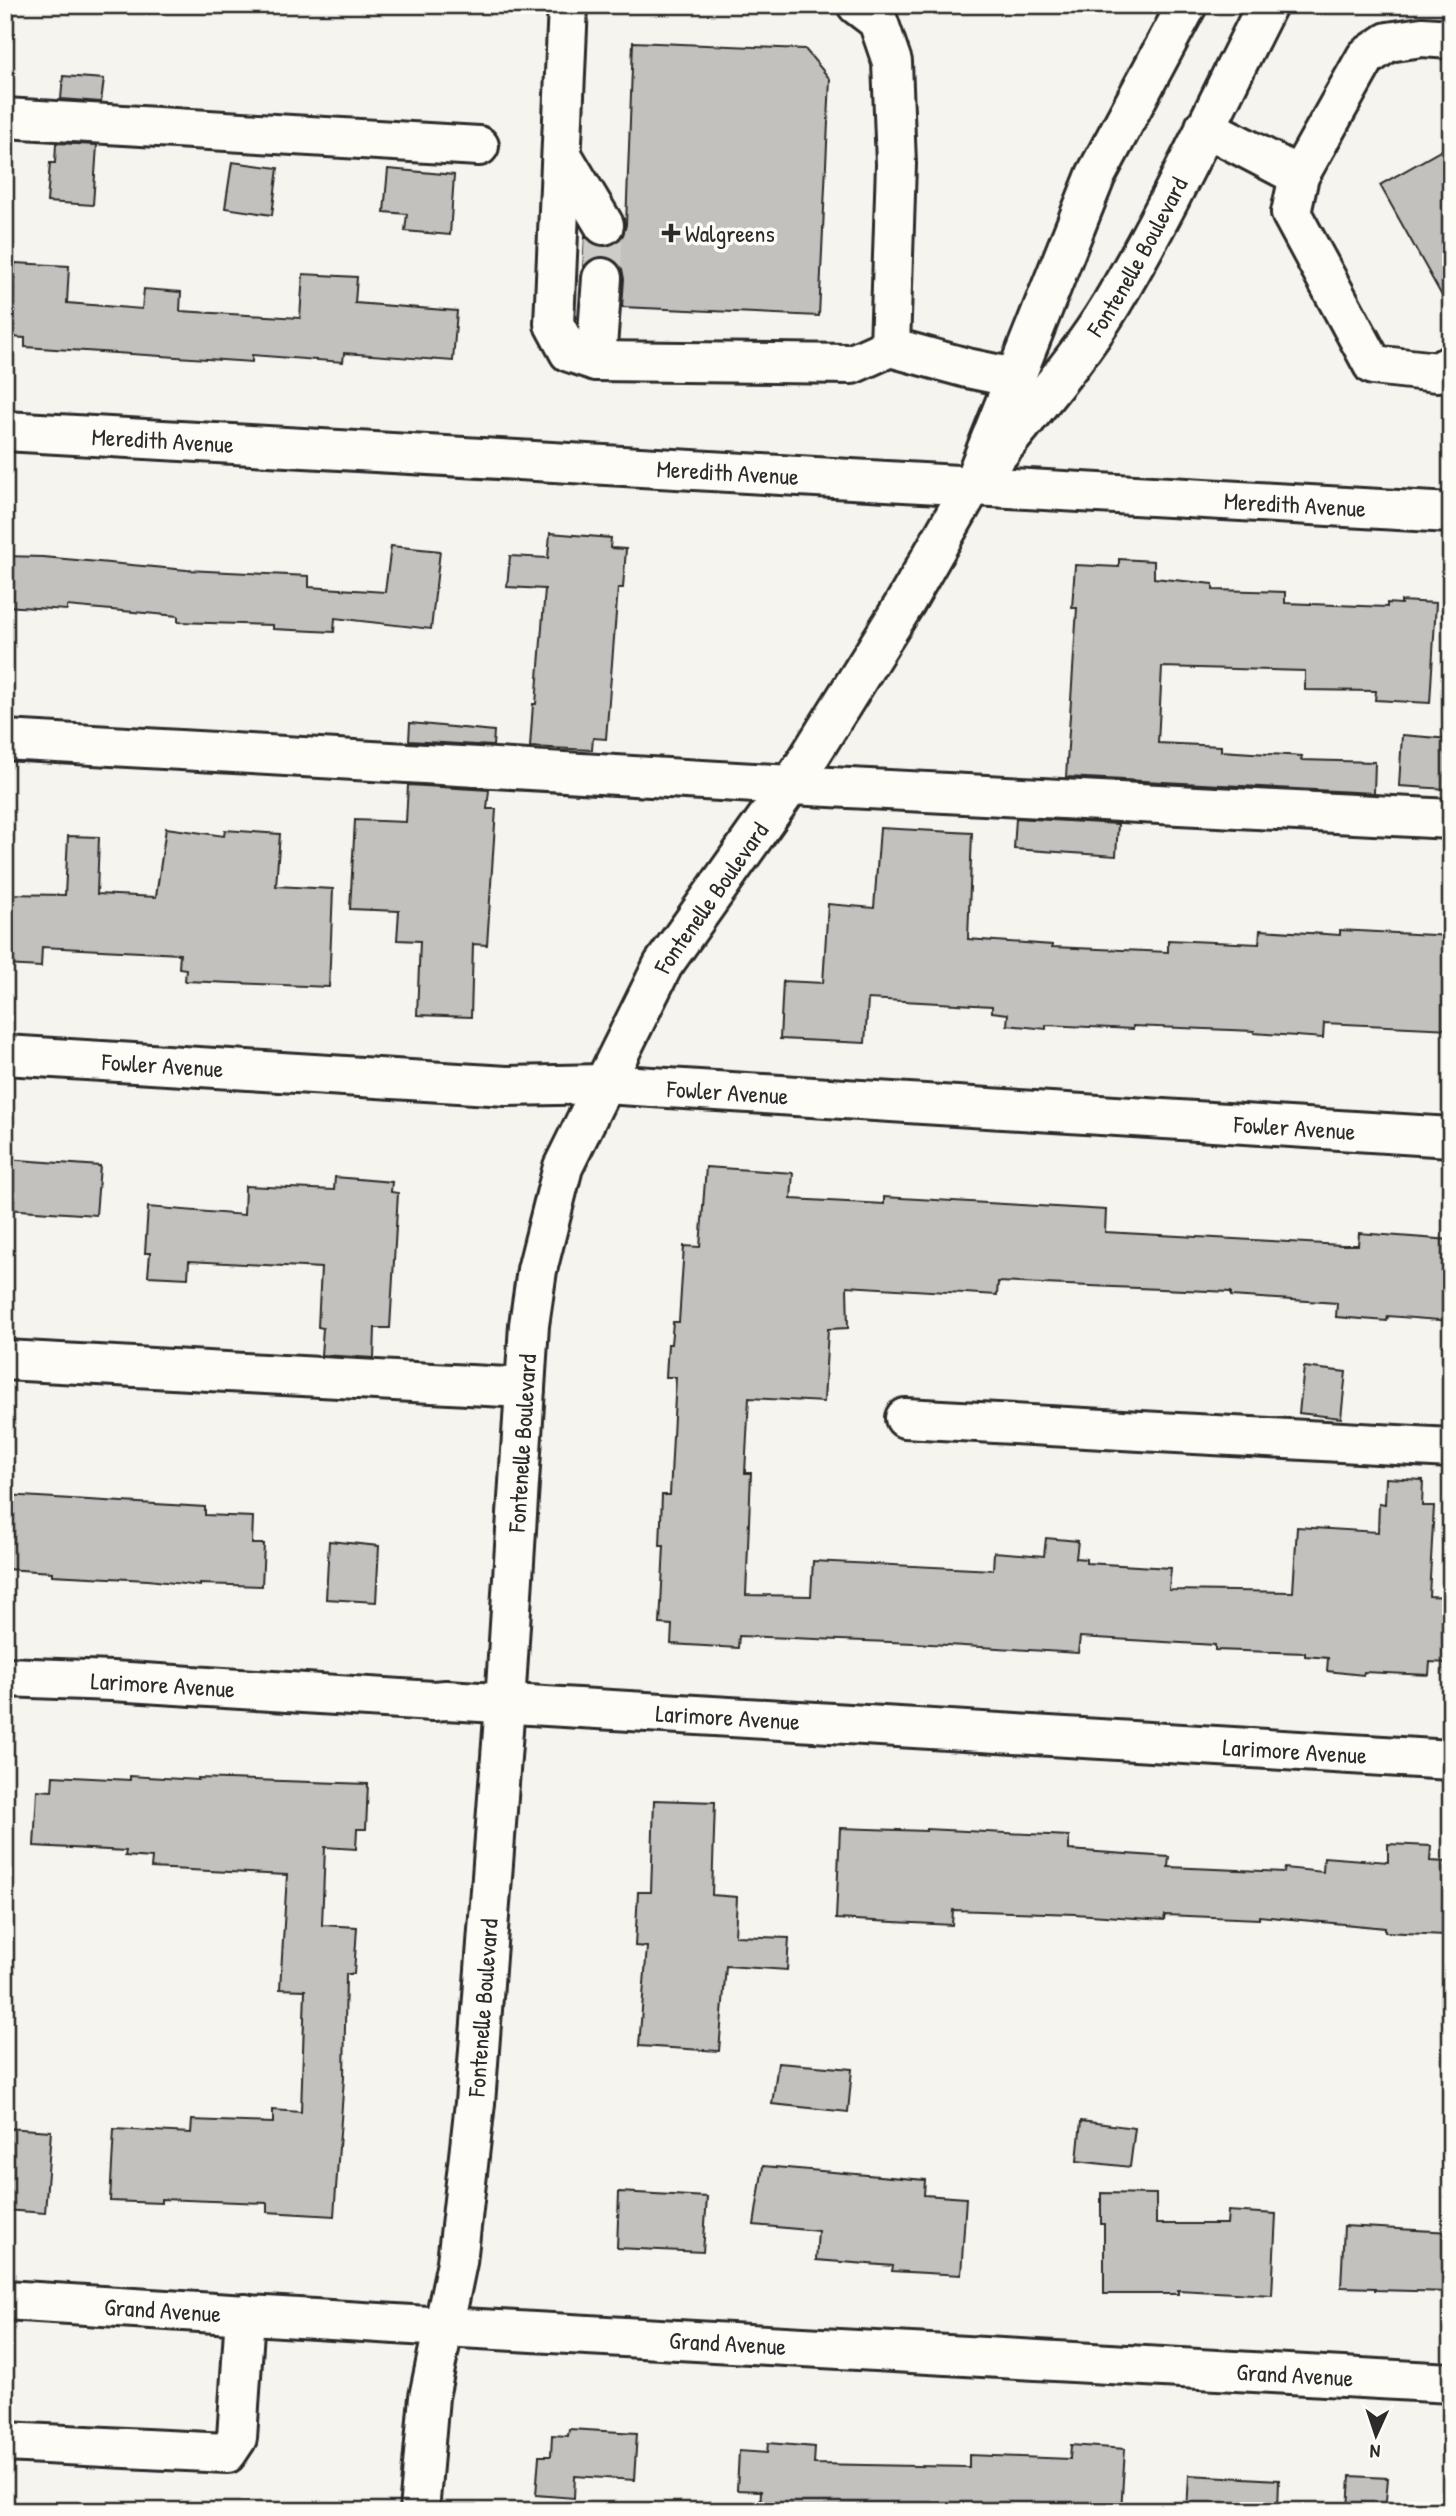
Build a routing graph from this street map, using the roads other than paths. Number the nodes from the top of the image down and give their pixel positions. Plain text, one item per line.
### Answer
1 (568, 5) edge
2 (857, 5) edge
3 (1171, 5) edge
4 (1187, 5) edge
5 (1267, 5) edge
6 (1451, 39) edge
7 (1161, 55) junction
8 (5, 118) edge
9 (1205, 127) junction
10 (479, 146) dead end
11 (562, 155) junction
12 (1299, 176) junction
13 (604, 225) tunnel mouth
14 (602, 278) tunnel mouth
15 (890, 347) junction
16 (596, 361) junction
17 (1451, 365) edge
18 (1015, 378) junction
19 (5, 431) edge
20 (972, 486) junction
21 (1451, 513) edge
22 (5, 740) edge
23 (790, 785) junction
24 (1451, 819) edge
25 (5, 1055) edge
26 (604, 1084) junction
27 (1451, 1137) edge
28 (5, 1360) edge
29 (525, 1388) junction
30 (905, 1418) dead end
31 (1451, 1448) edge
32 (5, 1677) edge
33 (505, 1704) junction
34 (1451, 1760) edge
35 (5, 2300) edge
36 (245, 2314) junction
37 (444, 2327) junction
38 (1451, 2383) edge
39 (5, 2442) edge
40 (419, 2511) edge

1 - 11 street
2 - 15 street
3 - 7 street
4 - 7 street, Fontenelle Boulevard
5 - 9 street, Fontenelle Boulevard
6 - 12 street
7 - 18 street, Fontenelle Boulevard
8 - 10 street
9 - 12 street
9 - 20 street, Fontenelle Boulevard
11 - 13 street
11 - 16 street
12 - 17 street
14 - 16 street
15 - 16 street
15 - 18 street
18 - 20 street, Fontenelle Boulevard
19 - 20 street, Meredith Avenue
20 - 21 street, Meredith Avenue
20 - 23 street, Fontenelle Boulevard
22 - 23 street
23 - 24 street
23 - 26 street, Fontenelle Boulevard
25 - 26 street, Fowler Avenue
26 - 27 street, Fowler Avenue
26 - 29 street, Fontenelle Boulevard
28 - 29 street
29 - 33 street, Fontenelle Boulevard
30 - 31 street
32 - 33 street, Larimore Avenue
33 - 34 street, Larimore Avenue
33 - 37 street, Fontenelle Boulevard
35 - 36 street, Grand Avenue
36 - 37 street, Grand Avenue
36 - 39 street
37 - 38 street, Grand Avenue
37 - 40 street, Fontenelle Boulevard

